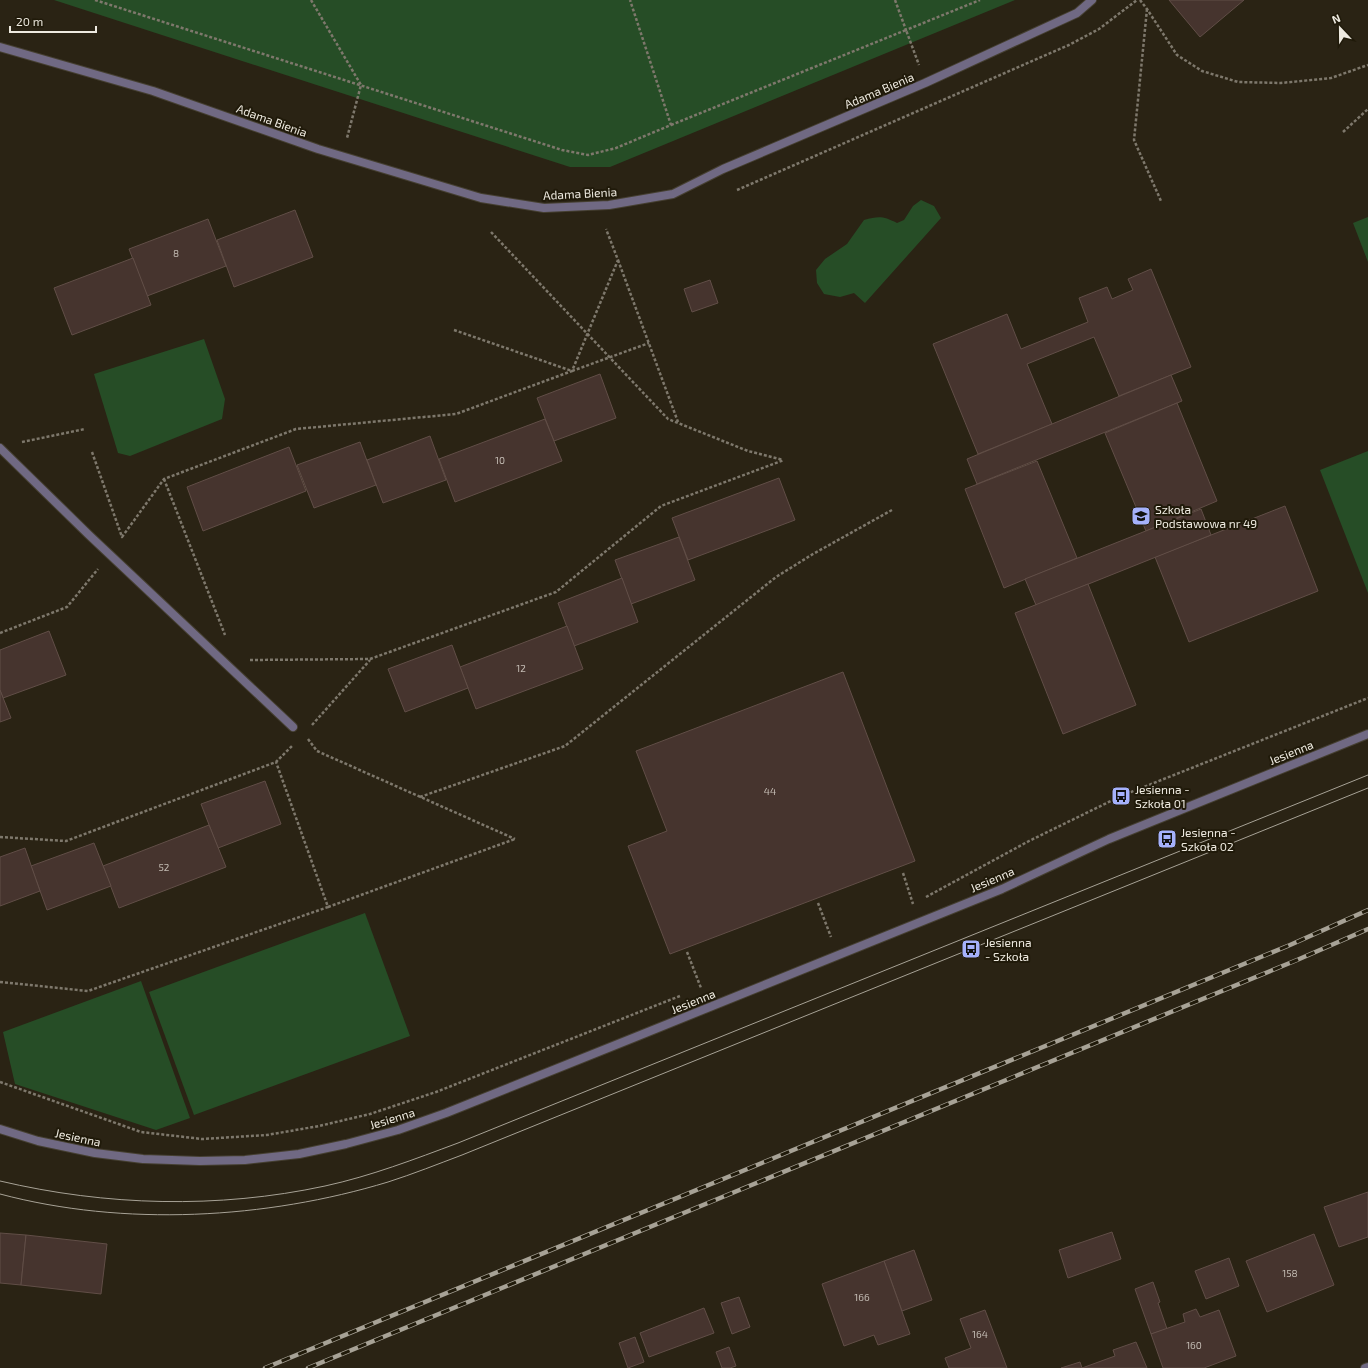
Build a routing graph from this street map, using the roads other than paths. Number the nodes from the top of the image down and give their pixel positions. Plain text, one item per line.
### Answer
1 (1092, 0) edge
2 (0, 47) edge
3 (0, 448) edge
4 (293, 727) dead end
5 (1368, 734) edge
6 (0, 1129) edge
7 (1368, 1367) edge
8 (1364, 1368) edge

1 - 2 street, Adama Bienia
3 - 4 street
5 - 6 street, Jesienna
7 - 8 street

